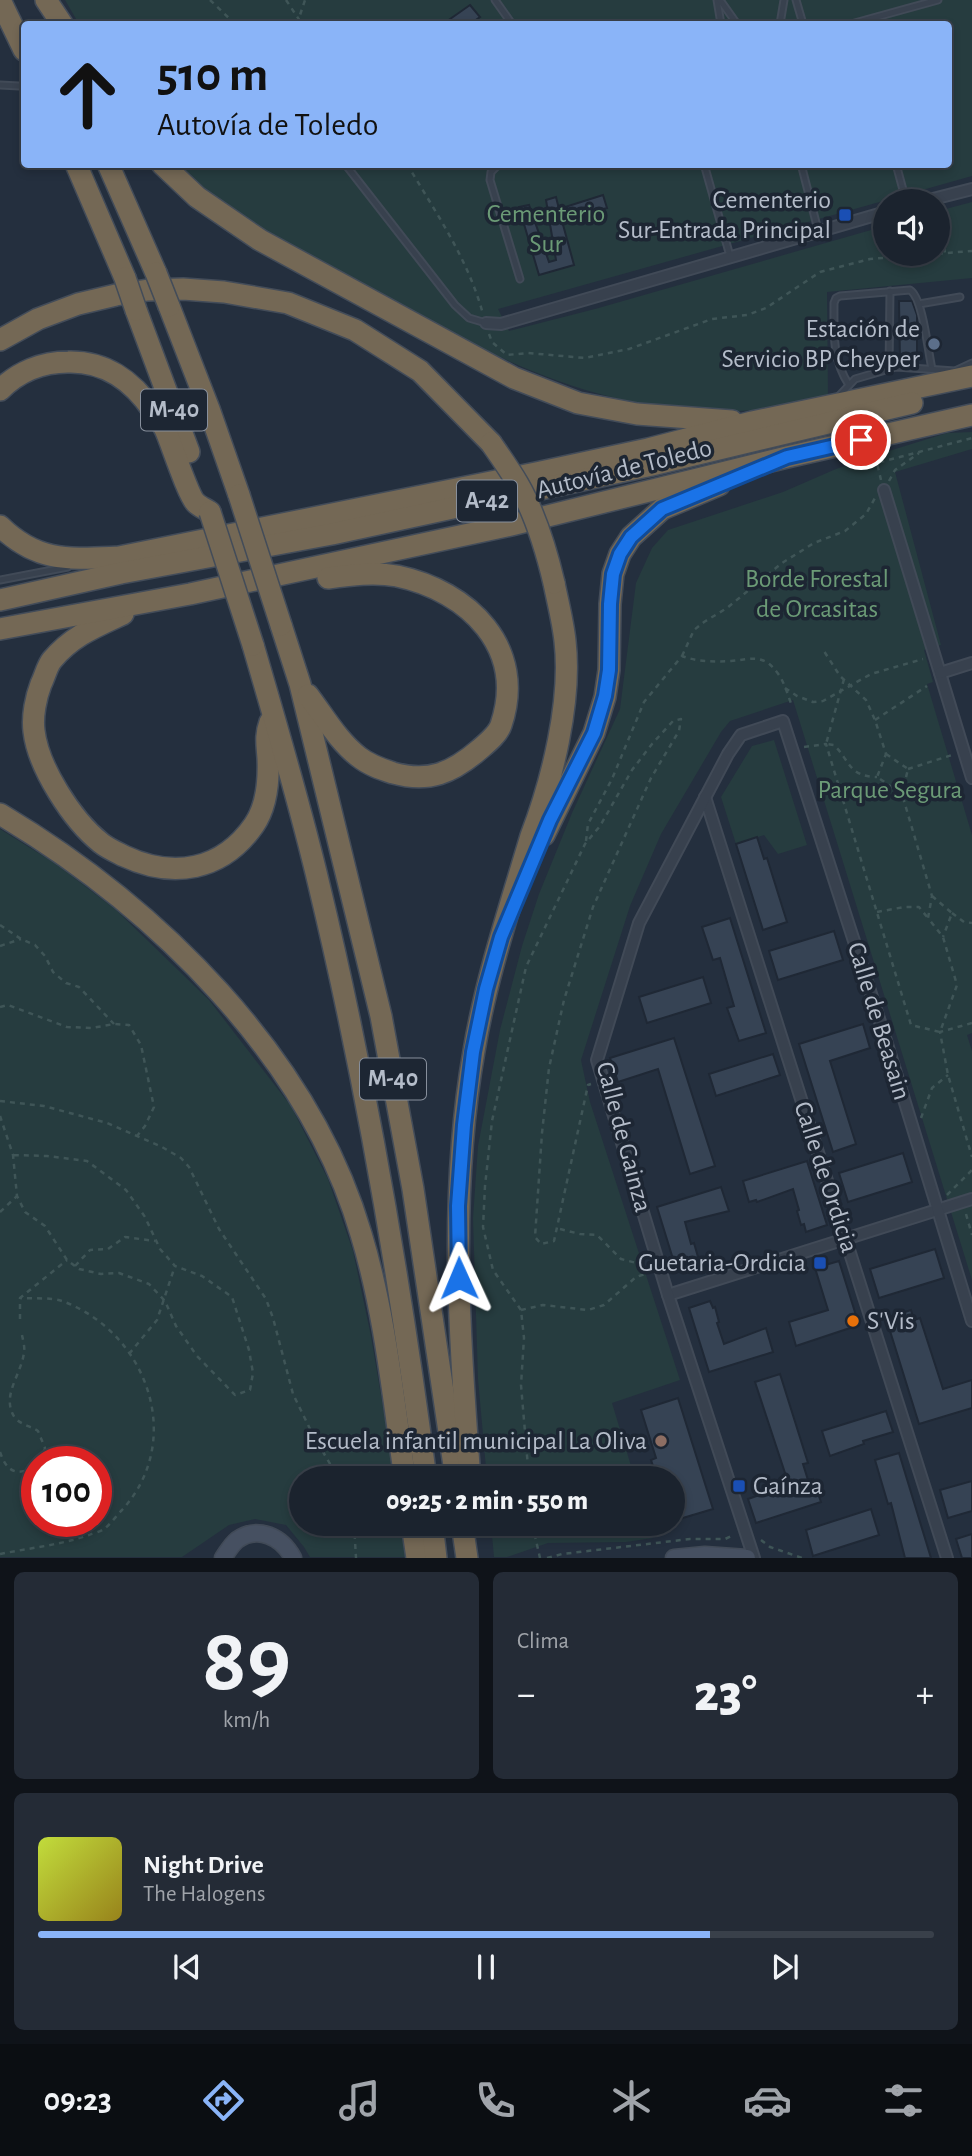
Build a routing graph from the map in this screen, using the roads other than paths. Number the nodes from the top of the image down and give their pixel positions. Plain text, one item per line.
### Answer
1 (0, 0) edge
2 (37, 0) edge
3 (46, 0) edge
4 (495, 0) edge
5 (719, 0) edge
6 (785, 0) edge
7 (796, 0) edge
8 (938, 0) edge
9 (46, 21) edge
10 (60, 21) edge
11 (510, 21) edge
12 (721, 21) edge
13 (735, 21) edge
14 (781, 21) edge
15 (802, 21) edge
16 (866, 21) edge
17 (21, 44) edge
18 (0, 85) edge
19 (19, 86) dead end
20 (78, 168) edge
21 (110, 168) edge
22 (166, 168) edge
23 (348, 168) edge
24 (495, 168) edge
25 (705, 168) edge
26 (801, 168) edge
27 (898, 168) edge
28 (903, 189) edge
29 (972, 189) edge
30 (950, 195) edge
31 (873, 215) edge
32 (818, 230) junction
33 (730, 256) junction
34 (520, 279) dead end
35 (890, 291) junction
36 (960, 297) dead end
37 (919, 303) junction
38 (486, 323) joint
39 (0, 340) edge
40 (972, 363) edge
41 (889, 369) junction
42 (932, 369) junction
43 (972, 370) edge
44 (963, 373) edge
45 (849, 385) junction
46 (972, 388) edge
47 (0, 390) edge
48 (828, 407) junction
49 (972, 415) edge
50 (752, 422) junction
51 (787, 457) junction
52 (881, 491) road end
53 (210, 512) junction
54 (0, 526) edge
55 (119, 557) junction
56 (0, 580) edge
57 (190, 594) junction
58 (0, 600) edge
59 (151, 601) junction
60 (0, 629) edge
61 (972, 663) edge
62 (940, 673) junction
63 (300, 684) junction
64 (273, 714) junction
65 (783, 721) joint
66 (972, 778) edge
67 (705, 797) junction
68 (0, 814) edge
69 (501, 937) junction
70 (972, 1199) edge
71 (937, 1210) junction
72 (845, 1239) junction
73 (668, 1295) junction
74 (972, 1321) edge
75 (403, 1466) edge
76 (424, 1466) edge
77 (454, 1466) edge
78 (469, 1466) edge
79 (414, 1536) edge
80 (433, 1536) edge
81 (464, 1536) edge
82 (472, 1536) edge
83 (224, 1557) edge
84 (293, 1558) edge
85 (417, 1558) edge
86 (436, 1558) edge
87 (467, 1558) edge
88 (472, 1558) edge
89 (674, 1558) edge
90 (747, 1558) edge
91 (754, 1558) edge
92 (947, 1558) edge

1 - 17 highway
2 - 9 highway
3 - 10 highway
4 - 11 lane
5 - 12 lane
5 - 13 lane
6 - 14 lane
7 - 15 lane
8 - 16 lane
18 - 19 lane
20 - 53 highway, M-40, bridge
21 - 63 highway, M-40, bridge
22 - 50 highway
23 - 38 lane
24 - 34 lane
25 - 33 lane
26 - 32 lane
27 - 28 lane
29 - 30 street
31 - 32 street
32 - 33 street
33 - 38 street
35 - 37 lane
35 - 41 lane
35 - 45 lane
36 - 37 lane
37 - 42 lane
39 - 69 highway, bridge
40 - 44 lane
41 - 42 lane
41 - 45 lane
42 - 44 lane
43 - 44 lane
44 - 48 highway
45 - 48 lane
46 - 58 highway, Autovía de Toledo / A-42
47 - 53 highway
48 - 50 highway
49 - 51 highway, Autovía de Toledo / A-42
50 - 55 highway
51 - 57 highway, Autovía de Toledo / A-42
51 - 69 highway
52 - 62 street
53 - 64 highway, M-40, bridge
54 - 55 highway
55 - 56 lane
57 - 59 highway, Autovía de Toledo / A-42
57 - 63 highway
59 - 60 highway, Autovía de Toledo / A-42
59 - 64 highway
61 - 62 street
62 - 66 street
63 - 77 highway, M-40
64 - 76 highway, M-40
65 - 67 street, Calle de Gainza
65 - 71 street, Calle de Beasain
67 - 72 street, Calle de Ordicia
67 - 73 street, Calle de Gainza
68 - 75 highway
69 - 78 highway
70 - 71 street
71 - 72 street
71 - 74 street, Calle de Beasain
72 - 73 street
72 - 92 street, Calle de Ordicia
73 - 91 street, Calle de Gainza
79 - 85 highway
80 - 86 highway
81 - 87 highway
82 - 88 highway
83 - 84 main road
89 - 90 main road

